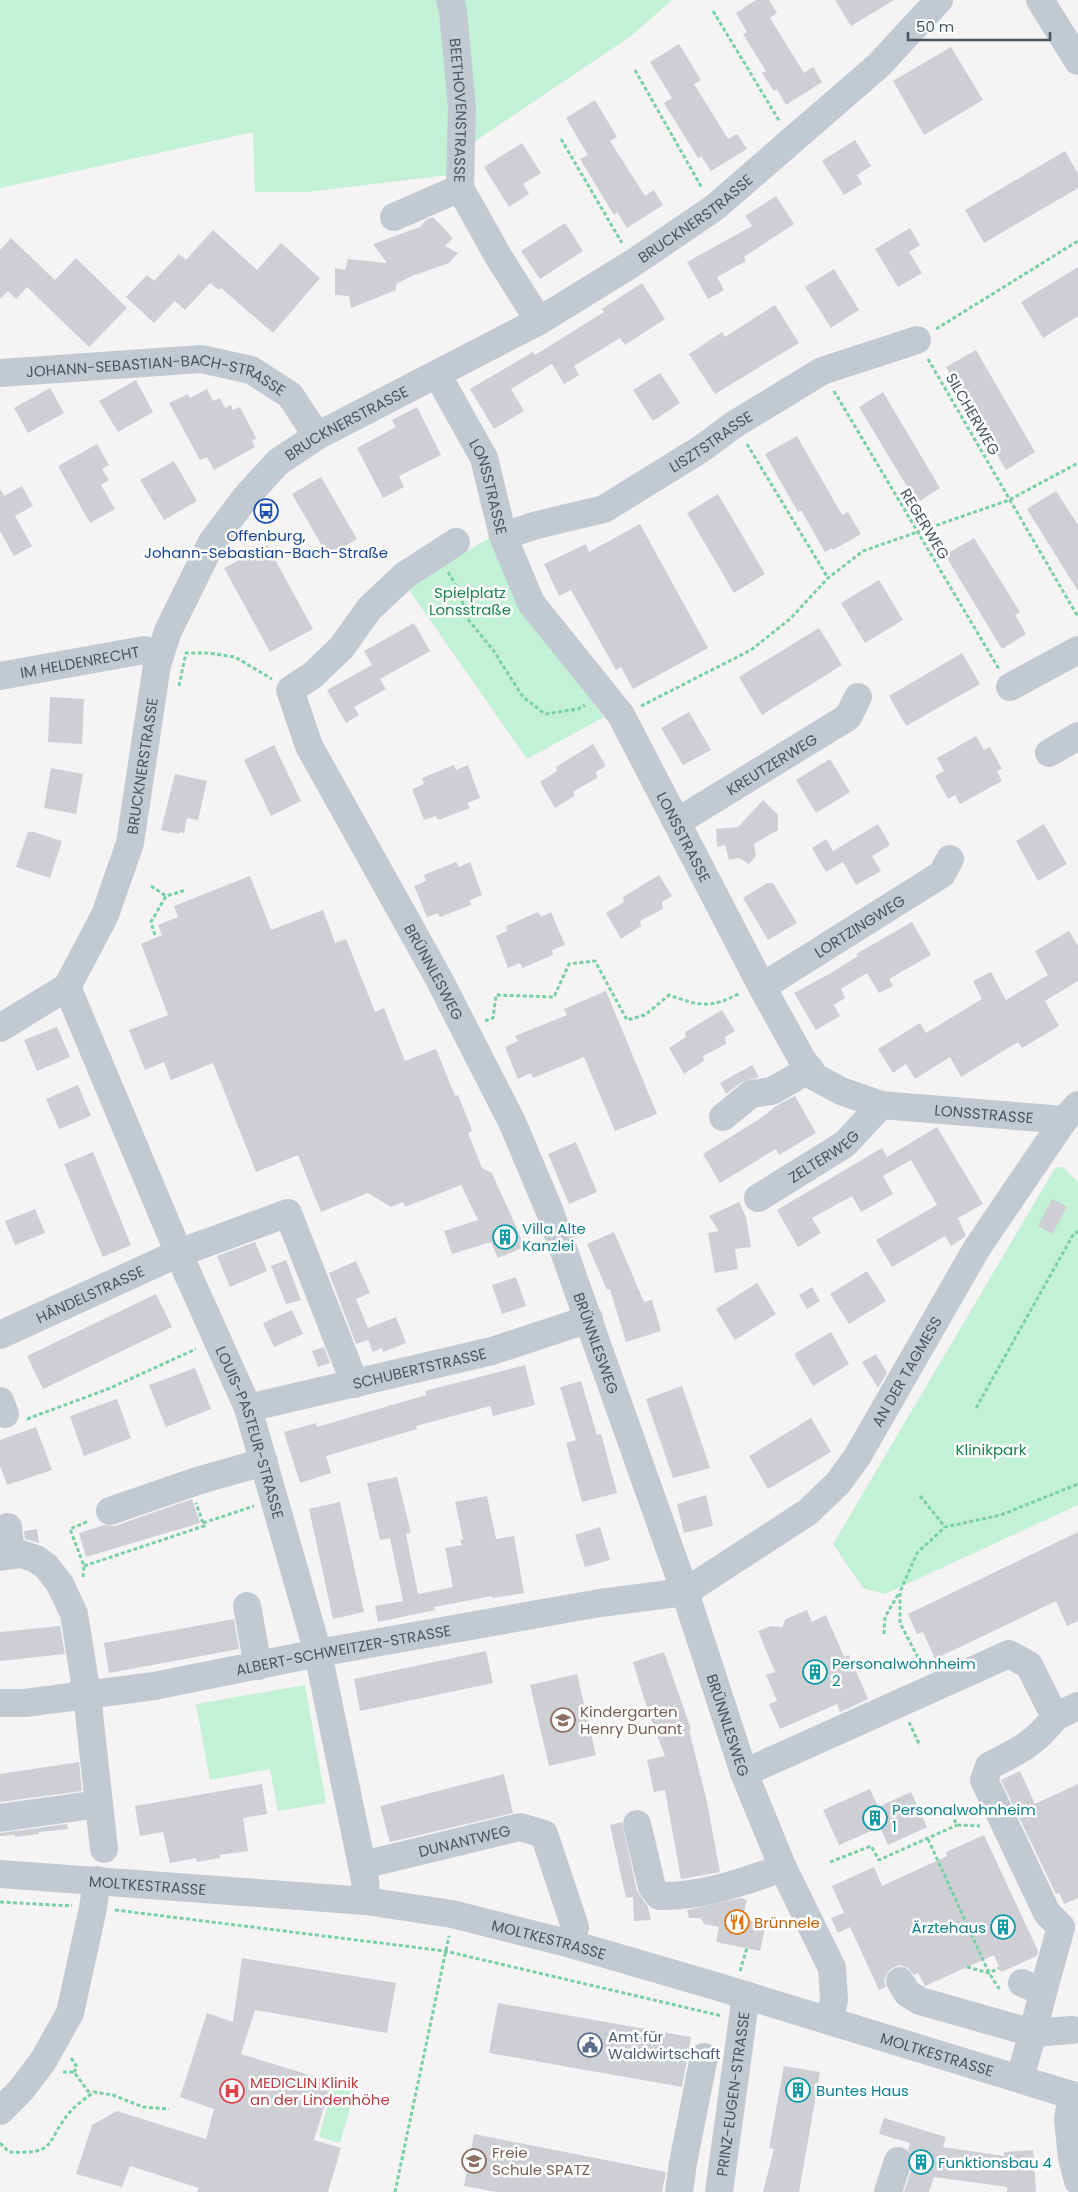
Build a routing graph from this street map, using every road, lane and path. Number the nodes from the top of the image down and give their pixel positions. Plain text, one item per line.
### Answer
1 (450, 0) edge
2 (939, 0) edge
3 (1040, 0) edge
4 (713, 11) dead end
5 (1078, 61) edge
6 (635, 70) dead end
7 (561, 139) dead end
8 (792, 142) junction
9 (460, 188) junction
10 (714, 208) junction
11 (394, 217) dead end
12 (1078, 242) edge
13 (633, 263) junction
14 (539, 321) junction
15 (917, 340) junction
16 (822, 371) junction
17 (0, 374) edge
18 (437, 374) junction
19 (735, 424) junction
20 (317, 436) junction
21 (1078, 462) edge
22 (1009, 500) junction
23 (917, 532) junction
24 (503, 536) junction
25 (446, 549) joint
26 (828, 578) junction
27 (1078, 616) edge
28 (1078, 650) edge
29 (160, 655) junction
30 (0, 676) edge
31 (1010, 687) joint
32 (179, 688) dead end
33 (290, 690) junction
34 (858, 697) dead end
35 (613, 704) junction
36 (1078, 736) edge
37 (1049, 752) dead end
38 (678, 822) junction
39 (950, 859) dead end
40 (152, 886) dead end
41 (186, 890) dead end
42 (166, 896) junction
43 (155, 935) dead end
44 (760, 984) junction
45 (67, 987) junction
46 (0, 1028) edge
47 (463, 1028) junction
48 (810, 1069) junction
49 (881, 1105) junction
50 (723, 1117) dead end
51 (1073, 1120) edge
52 (758, 1198) dead end
53 (1078, 1232) edge
54 (179, 1253) junction
55 (589, 1319) junction
56 (0, 1335) edge
57 (216, 1338) junction
58 (355, 1384) junction
59 (248, 1408) junction
60 (976, 1408) dead end
61 (10, 1412) edge
62 (264, 1462) junction
63 (190, 1484) junction
64 (1078, 1484) edge
65 (920, 1496) dead end
66 (274, 1499) junction
67 (110, 1511) joint
68 (203, 1524) junction
69 (8, 1527) dead end
70 (945, 1527) junction
71 (6, 1556) edge
72 (84, 1566) junction
73 (685, 1592) junction
74 (900, 1592) junction
75 (247, 1606) dead end
76 (72, 1608) junction
77 (884, 1634) dead end
78 (318, 1653) junction
79 (258, 1666) junction
80 (933, 1687) junction
81 (87, 1695) junction
82 (0, 1703) edge
83 (1070, 1717) edge
84 (744, 1773) junction
85 (99, 1804) junction
86 (948, 1808) dead end
87 (0, 1818) edge
88 (1002, 1819) junction
89 (637, 1824) dead end
90 (957, 1825) junction
91 (928, 1839) junction
92 (104, 1849) dead end
93 (361, 1860) junction
94 (830, 1862) dead end
95 (783, 1868) junction
96 (0, 1874) edge
97 (97, 1880) junction
98 (366, 1901) junction
99 (0, 1902) edge
100 (78, 1910) junction
101 (1069, 1923) edge
102 (450, 1932) dead end
103 (571, 1944) junction
104 (747, 1948) dead end
105 (445, 1951) junction
106 (967, 1967) dead end
107 (999, 1968) dead end
108 (989, 1973) junction
109 (900, 1981) dead end
110 (1022, 1989) junction
111 (743, 1996) junction
112 (829, 2021) junction
113 (1072, 2030) dead end
114 (1034, 2032) junction
115 (67, 2056) dead end
116 (704, 2057) dead end
117 (61, 2070) dead end
118 (74, 2072) junction
119 (1020, 2077) junction
120 (91, 2095) junction
121 (1075, 2096) edge
122 (169, 2109) dead end
123 (0, 2111) edge
124 (0, 2143) edge
125 (898, 2161) dead end
126 (1078, 2181) edge
127 (395, 2192) edge
128 (679, 2192) edge
129 (718, 2192) edge
130 (888, 2192) edge

1 - 9 street, BEETHOVENSTRASSE
2 - 8 street, BRUCKNERSTRASSE
3 - 5 street
4 - 8 path
6 - 10 path
7 - 13 path
8 - 10 street, BRUCKNERSTRASSE
9 - 11 street
9 - 14 street, BEETHOVENSTRASSE
10 - 13 street, BRUCKNERSTRASSE
12 - 15 path
13 - 14 street, BRUCKNERSTRASSE
14 - 18 street, BRUCKNERSTRASSE
15 - 16 street, LISZTSTRASSE
15 - 22 path, SILCHERWEG
16 - 19 street, LISZTSTRASSE
16 - 23 path, REGERWEG
17 - 20 street, JOHANN-SEBASTIAN-BACH-STRASSE
18 - 20 street, BRUCKNERSTRASSE
18 - 24 street, LONSSTRASSE
19 - 24 street, LISZTSTRASSE
19 - 26 path
20 - 29 street, BRUCKNERSTRASSE
21 - 22 path
22 - 23 path
22 - 27 path, SILCHERWEG
23 - 26 path
23 - 31 path, REGERWEG
24 - 35 street, LONSSTRASSE
25 - 33 street
25 - 35 path
26 - 35 path
28 - 31 street
29 - 30 street, IM HELDENRECHT
29 - 45 street, BRUCKNERSTRASSE
32 - 33 path
33 - 47 street, BRÜNNLESWEG
34 - 38 street, KREUTZERWEG
35 - 38 street, LONSSTRASSE
36 - 37 street
38 - 44 street, LONSSTRASSE
39 - 44 street, LORTZINGWEG
40 - 42 path
41 - 42 path
42 - 43 path
44 - 47 path
44 - 48 street, LONSSTRASSE
45 - 46 street
45 - 54 street, LOUIS-PASTEUR-STRASSE
47 - 55 street, BRÜNNLESWEG
48 - 49 street, LONSSTRASSE
48 - 50 street
49 - 51 street, LONSSTRASSE
49 - 52 street, ZELTERWEG
51 - 73 street, AN DER TAGMESS
53 - 60 path
54 - 56 street, HÄNDELSTRASSE
54 - 57 street, LOUIS-PASTEUR-STRASSE
54 - 58 street, HÄNDELSTRASSE
55 - 58 street, SCHUBERTSTRASSE
55 - 73 street, BRÜNNLESWEG
57 - 59 street, LOUIS-PASTEUR-STRASSE
57 - 61 path
58 - 59 street, SCHUBERTSTRASSE
59 - 62 street, LOUIS-PASTEUR-STRASSE
62 - 63 street
62 - 66 street, LOUIS-PASTEUR-STRASSE
63 - 67 street
63 - 68 path
64 - 70 path
65 - 70 path
66 - 68 path
66 - 78 street, LOUIS-PASTEUR-STRASSE
67 - 72 path
68 - 72 path
69 - 71 street
70 - 74 path
71 - 76 street
72 - 76 path
73 - 78 street, ALBERT-SCHWEITZER-STRASSE
73 - 84 street, BRÜNNLESWEG
74 - 77 path
74 - 80 path
75 - 79 street
76 - 81 street
78 - 79 street, ALBERT-SCHWEITZER-STRASSE
78 - 93 street, LOUIS-PASTEUR-STRASSE
79 - 81 street, ALBERT-SCHWEITZER-STRASSE
80 - 83 street
80 - 84 street
81 - 82 street, ALBERT-SCHWEITZER-STRASSE
81 - 85 street
83 - 88 street
84 - 95 street, BRÜNNLESWEG
85 - 87 street
85 - 92 street
86 - 90 path
88 - 90 path
88 - 101 street
89 - 95 street
90 - 91 path
91 - 94 path
91 - 108 path
93 - 98 street, LOUIS-PASTEUR-STRASSE
93 - 103 street, DUNANTWEG
95 - 112 street, BRÜNNLESWEG
96 - 97 street, MOLTKESTRASSE
97 - 98 street, MOLTKESTRASSE
97 - 100 street
98 - 103 street, MOLTKESTRASSE
99 - 100 path
100 - 105 path
100 - 123 street
101 - 110 street
102 - 105 path
103 - 111 street, MOLTKESTRASSE
104 - 111 path
105 - 111 path
105 - 127 path
106 - 108 path
107 - 108 path
108 - 110 path
109 - 114 street
110 - 114 street
111 - 112 street, MOLTKESTRASSE
111 - 129 street, PRINZ-EUGEN-STRASSE
112 - 119 street, MOLTKESTRASSE
113 - 114 street
114 - 119 street
115 - 118 path
116 - 128 street
117 - 118 path
118 - 120 path
119 - 121 street, MOLTKESTRASSE
120 - 122 path
120 - 124 path
121 - 126 street
125 - 130 street

